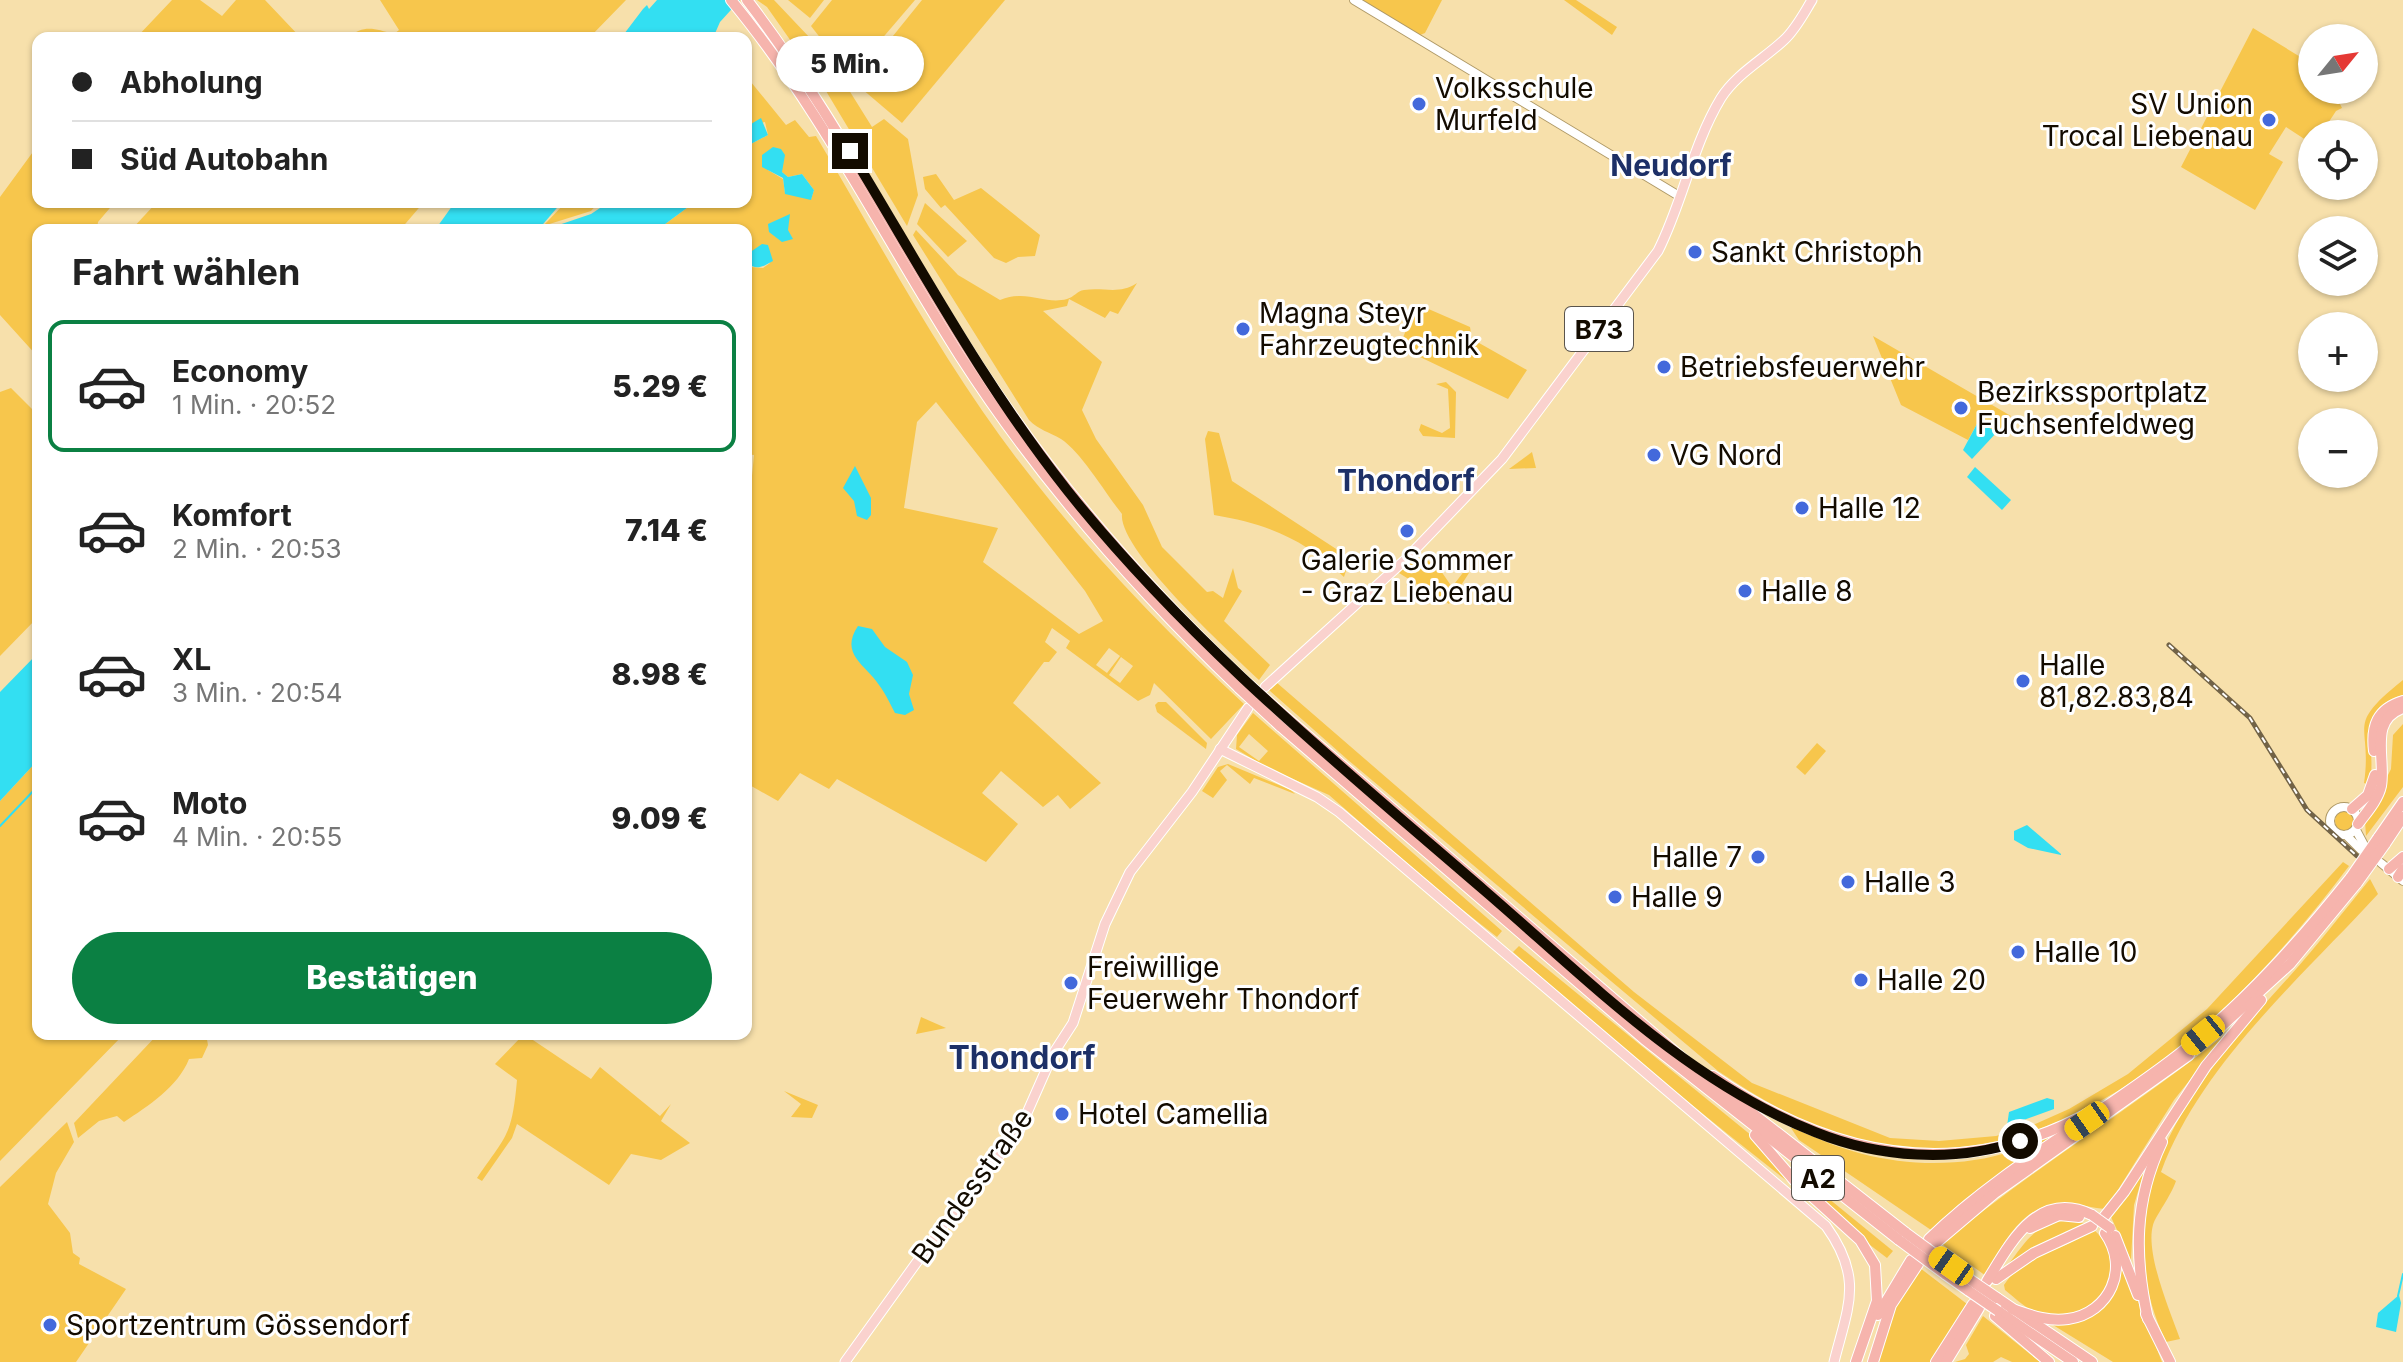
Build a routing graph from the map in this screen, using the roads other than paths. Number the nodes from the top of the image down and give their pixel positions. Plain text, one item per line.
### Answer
1 (731, 0) edge
2 (1354, 0) edge
3 (1812, 0) edge
4 (748, 1) edge
5 (1679, 196) junction
6 (893, 234) junction
7 (1265, 687) dead end
8 (2403, 701) edge
9 (1248, 708) dead end
10 (2403, 708) edge
11 (1283, 722) junction
12 (1220, 749) junction
13 (2403, 802) edge
14 (2352, 809) junction
15 (2403, 817) edge
16 (2357, 827) junction
17 (2346, 835) junction
18 (2382, 841) junction
19 (2403, 857) edge
20 (2395, 872) edge
21 (2354, 880) junction
22 (2290, 964) junction
23 (1688, 1063) junction
24 (2126, 1094) junction
25 (2179, 1105) junction
26 (1737, 1115) junction
27 (2094, 1219) junction
28 (2108, 1230) junction
29 (1902, 1237) junction
30 (1972, 1287) junction
31 (1977, 1304) junction
32 (2012, 1309) junction
33 (1997, 1314) junction
34 (1877, 1316) junction
35 (2148, 1319) junction
36 (1868, 1330) junction
37 (2169, 1361) edge
38 (845, 1362) edge
39 (1834, 1362) edge
40 (1856, 1362) edge
41 (1867, 1362) edge
42 (1873, 1362) edge
43 (1936, 1362) edge
44 (1947, 1362) edge
45 (2049, 1362) edge
46 (2073, 1362) edge
47 (2092, 1362) edge

1 - 6 highway, A2
2 - 5 street
3 - 5 main road, B73
4 - 6 highway, A2
5 - 7 main road, B73
6 - 11 highway, A2, bridge
8 - 14 highway
9 - 12 main road, Bundesstraße
10 - 16 highway
11 - 23 highway, A2
11 - 26 highway, A2
12 - 38 main road, Bundesstraße
12 - 39 main road
13 - 18 highway
14 - 16 street
14 - 17 street
15 - 18 highway
16 - 17 street
16 - 17 street
18 - 21 highway, bridge
19 - 20 highway
21 - 22 highway
21 - 24 highway
22 - 24 highway
22 - 25 highway
23 - 24 highway
23 - 29 highway, A2
25 - 27 highway
25 - 35 highway
26 - 29 highway, A2
26 - 36 highway
27 - 27 highway
27 - 28 highway, bridge
28 - 32 highway
28 - 35 highway
29 - 30 highway, A2, bridge
30 - 31 highway, A2, bridge
30 - 32 highway, A2, bridge
31 - 33 highway, bridge
31 - 43 highway
31 - 44 highway
32 - 47 highway, A2
33 - 45 highway
33 - 46 highway
34 - 36 highway
34 - 41 highway
34 - 42 highway
35 - 37 highway
36 - 40 highway

